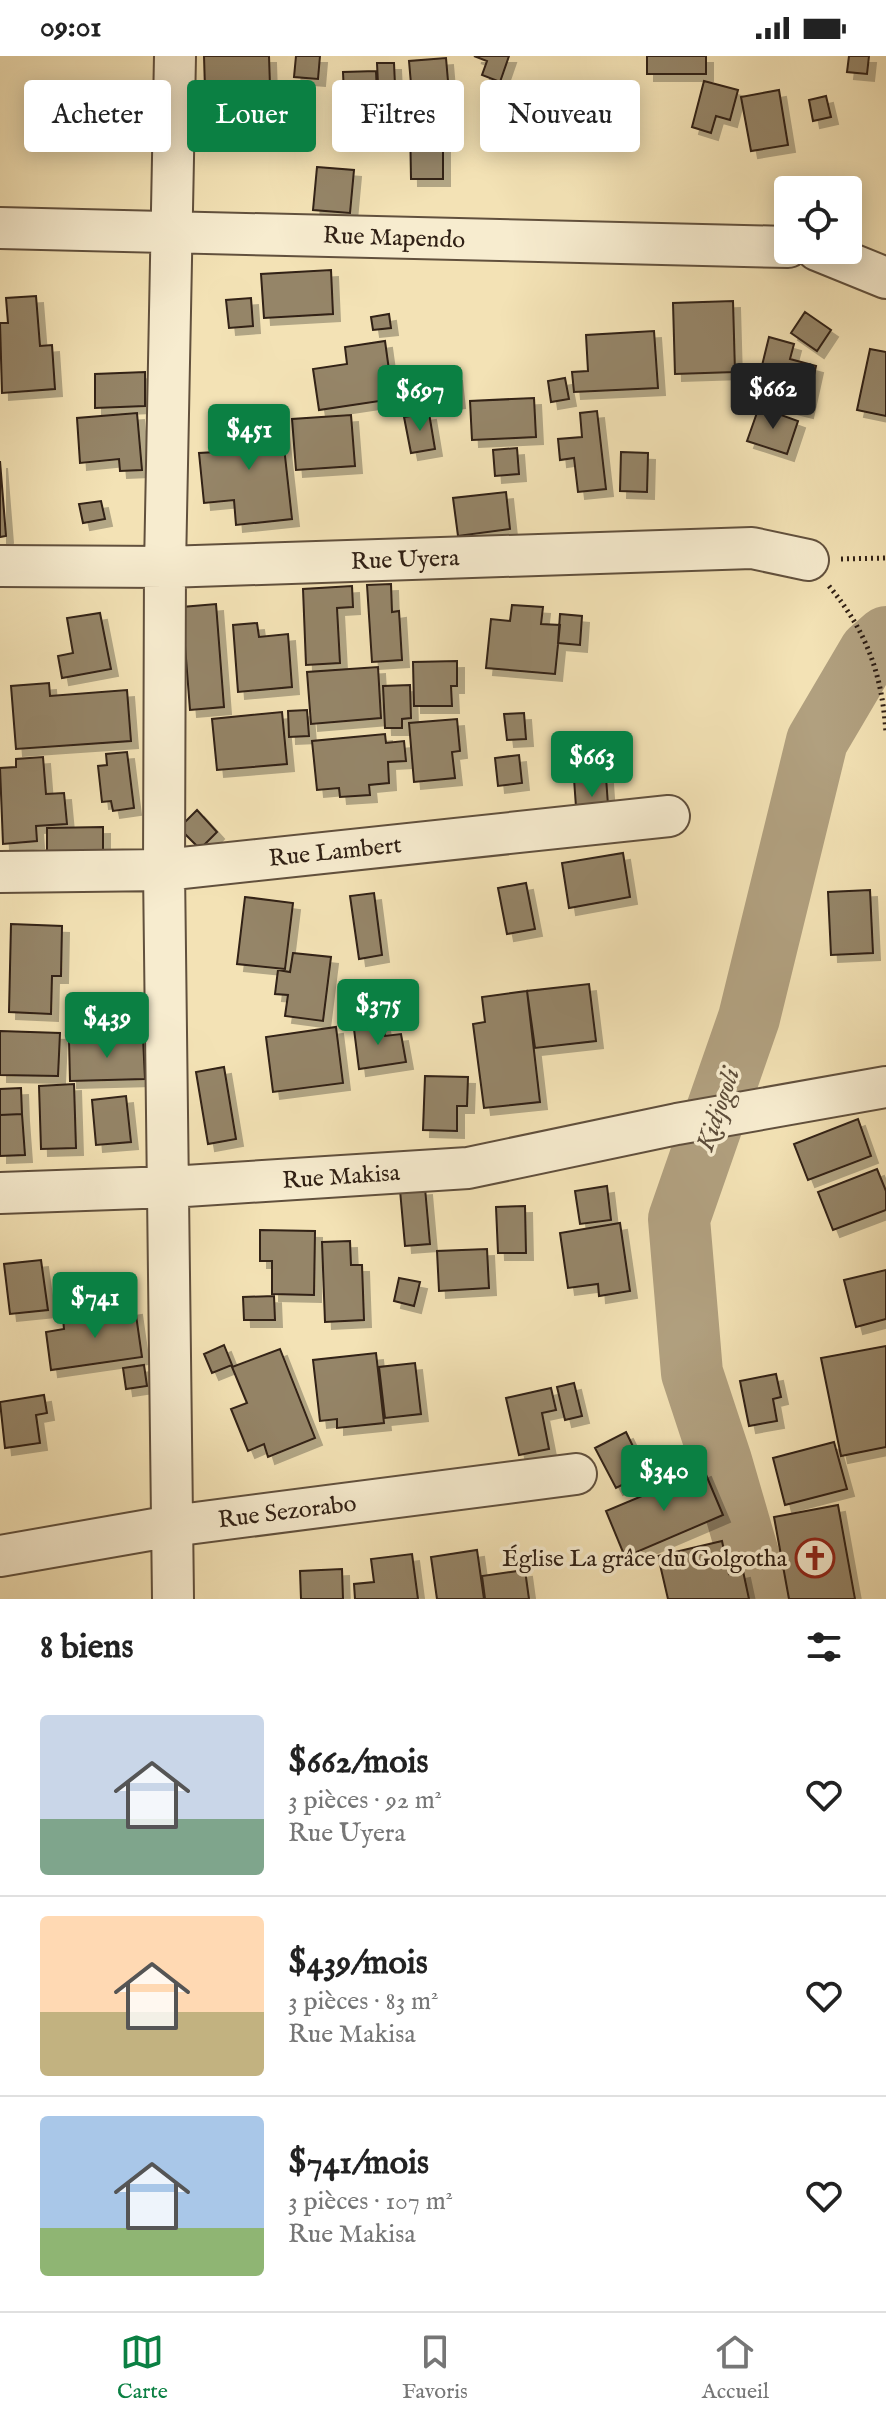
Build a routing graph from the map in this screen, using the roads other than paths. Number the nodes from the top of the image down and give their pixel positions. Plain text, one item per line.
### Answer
1 (175, 56) edge
2 (0, 228) edge
3 (171, 231) junction
4 (774, 247) edge
5 (852, 264) edge
6 (886, 278) edge
7 (808, 560) road end
8 (0, 566) edge
9 (165, 567) junction
10 (669, 816) dead end
11 (164, 870) junction
12 (0, 872) edge
13 (886, 1087) edge
14 (170, 1187) junction
15 (0, 1193) edge
16 (576, 1474) dead end
17 (172, 1526) junction
18 (0, 1556) edge
19 (173, 1599) edge

1 - 3 street
2 - 3 street, Rue Mapendo
3 - 4 street, Rue Mapendo
3 - 9 street
5 - 6 street
7 - 9 street, Rue Uyera
8 - 9 street, Rue Uyera
9 - 11 street
10 - 11 street, Rue Lambert
11 - 12 street, Rue Lambert
11 - 14 street
13 - 14 street, Rue Makisa
14 - 15 street, Rue Makisa
14 - 17 street
16 - 17 street, Rue Sezorabo
17 - 18 street, Rue Sezorabo
17 - 19 street

